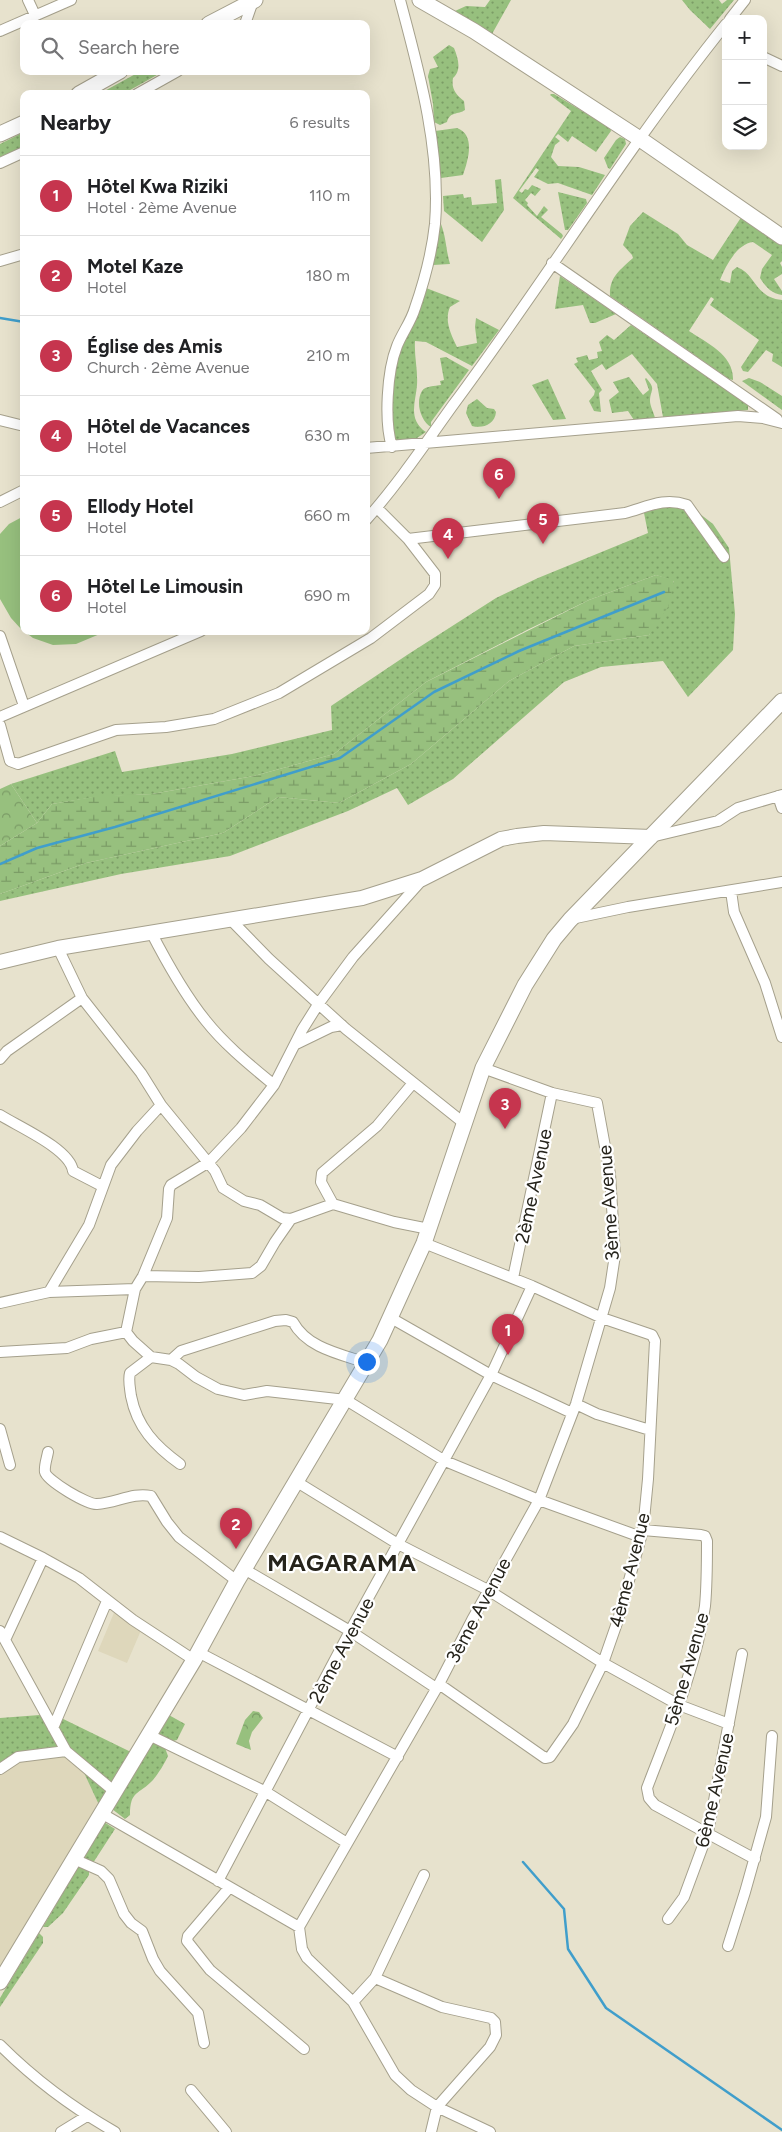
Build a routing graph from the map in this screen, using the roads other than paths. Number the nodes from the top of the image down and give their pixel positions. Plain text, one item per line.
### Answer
1 (28, 0) edge
2 (71, 0) edge
3 (400, 0) edge
4 (420, 0) edge
5 (745, 0) edge
6 (254, 1) edge
7 (733, 15) edge
8 (35, 16) junction
9 (26, 20) edge
10 (216, 20) edge
11 (247, 20) edge
12 (20, 22) edge
13 (0, 31) edge
14 (721, 37) edge
15 (767, 59) edge
16 (782, 66) edge
17 (113, 75) edge
18 (171, 75) edge
19 (86, 90) edge
20 (144, 90) edge
21 (20, 125) edge
22 (0, 134) edge
23 (640, 138) junction
24 (20, 154) edge
25 (0, 163) edge
26 (782, 237) edge
27 (20, 255) edge
28 (0, 261) edge
29 (552, 263) junction
30 (0, 420) edge
31 (782, 423) edge
32 (20, 425) edge
33 (426, 444) junction
34 (392, 447) junction
35 (370, 448) edge
36 (20, 492) edge
37 (0, 502) edge
38 (377, 508) junction
39 (370, 516) edge
40 (408, 539) junction
41 (724, 556) dead end
42 (192, 635) edge
43 (0, 636) edge
44 (782, 701) edge
45 (24, 706) junction
46 (0, 717) edge
47 (0, 725) edge
48 (780, 796) edge
49 (782, 808) edge
50 (651, 837) junction
51 (422, 880) junction
52 (782, 882) edge
53 (731, 891) junction
54 (230, 920) junction
55 (570, 920) junction
56 (150, 932) junction
57 (58, 948) junction
58 (0, 962) edge
59 (82, 998) junction
60 (319, 1003) junction
61 (342, 1025) junction
62 (782, 1037) edge
63 (296, 1044) junction
64 (0, 1059) edge
65 (483, 1068) junction
66 (413, 1083) junction
67 (274, 1085) junction
68 (552, 1093) junction
69 (161, 1105) junction
70 (0, 1115) edge
71 (465, 1124) junction
72 (209, 1162) junction
73 (102, 1186) junction
74 (333, 1204) junction
75 (291, 1219) junction
76 (427, 1236) junction
77 (143, 1276) junction
78 (513, 1278) junction
79 (532, 1286) junction
80 (135, 1289) junction
81 (49, 1292) junction
82 (0, 1303) edge
83 (391, 1318) junction
84 (602, 1318) junction
85 (126, 1332) junction
86 (0, 1352) edge
87 (151, 1357) junction
88 (171, 1360) junction
89 (366, 1363) junction
90 (491, 1375) junction
91 (346, 1400) junction
92 (574, 1409) junction
93 (0, 1430) edge
94 (650, 1430) junction
95 (48, 1452) dead end
96 (445, 1461) junction
97 (180, 1464) dead end
98 (10, 1465) dead end
99 (297, 1482) junction
100 (538, 1500) junction
101 (642, 1534) junction
102 (0, 1537) edge
103 (398, 1544) junction
104 (43, 1558) junction
105 (241, 1575) junction
106 (488, 1590) junction
107 (107, 1601) junction
108 (350, 1631) junction
109 (3, 1636) edge
110 (742, 1654) dead end
111 (196, 1656) junction
112 (603, 1663) junction
113 (438, 1686) junction
114 (679, 1705) junction
115 (308, 1711) junction
116 (729, 1724) junction
117 (53, 1728) junction
118 (148, 1734) junction
119 (772, 1736) dead end
120 (66, 1751) junction
121 (398, 1756) junction
122 (0, 1769) edge
123 (115, 1792) junction
124 (266, 1792) junction
125 (101, 1813) junction
126 (708, 1832) junction
127 (347, 1843) junction
128 (74, 1859) junction
129 (755, 1859) junction
130 (424, 1875) dead end
131 (218, 1881) junction
132 (229, 1888) junction
133 (668, 1919) dead end
134 (299, 1927) junction
135 (728, 1946) dead end
136 (375, 1978) junction
137 (0, 1982) edge
138 (353, 2002) junction
139 (204, 2043) dead end
140 (0, 2045) edge
141 (304, 2048) dead end
142 (191, 2090) dead end
143 (437, 2107) junction
144 (88, 2116) junction
145 (61, 2132) edge
146 (114, 2132) edge
147 (226, 2132) edge
148 (431, 2132) edge
149 (490, 2132) edge

1 - 8 street
2 - 8 street
3 - 34 street
4 - 23 main road
5 - 7 street
6 - 10 main road
6 - 11 street
8 - 9 street
12 - 13 street
14 - 23 street
15 - 16 street
17 - 19 main road
18 - 20 street
21 - 22 main road
23 - 26 main road
23 - 29 street
24 - 25 street
27 - 28 street
29 - 31 street
29 - 33 street
30 - 32 street
31 - 33 street
33 - 34 street
33 - 38 street
34 - 35 street
36 - 37 street
38 - 39 street
38 - 40 street
40 - 41 street
40 - 47 street
42 - 45 street
43 - 45 street
44 - 50 main road
45 - 46 street
48 - 49 street
48 - 50 street
50 - 51 street
50 - 55 main road
51 - 54 street
51 - 60 street
52 - 53 street
53 - 55 street
53 - 62 street
54 - 56 street
54 - 60 street
55 - 65 main road
56 - 57 street
56 - 67 street
57 - 58 street
57 - 59 street
59 - 64 street
59 - 69 street
60 - 61 street
60 - 63 street
61 - 63 street
61 - 66 street
63 - 67 street
65 - 68 street, 3ème Avenue
65 - 71 main road
66 - 71 street
66 - 74 street
67 - 72 street
68 - 78 street, 2ème Avenue
68 - 84 street, 3ème Avenue
69 - 72 street
69 - 73 street
70 - 73 street
71 - 76 main road
72 - 75 street
72 - 77 street
73 - 81 street
74 - 75 street
74 - 76 street
75 - 77 street
76 - 78 street
76 - 83 main road
77 - 80 street
78 - 79 street
79 - 84 street
79 - 90 street, 2ème Avenue
80 - 81 street
80 - 85 street
81 - 82 street
83 - 89 main road
83 - 90 street
84 - 92 street, 3ème Avenue
84 - 94 street, 4ème Avenue
85 - 86 street
85 - 87 street
87 - 88 street
87 - 97 street
88 - 89 street
88 - 91 street
89 - 91 main road
90 - 92 street
90 - 96 street, 2ème Avenue
91 - 96 street
91 - 99 main road
92 - 94 street
92 - 100 street, 3ème Avenue
93 - 98 street
94 - 101 street, 4ème Avenue
95 - 105 street
96 - 100 street
96 - 103 street, 2ème Avenue
99 - 103 street
99 - 105 main road
100 - 101 street
100 - 106 street, 3ème Avenue
101 - 112 street, 4ème Avenue
101 - 114 street, 5ème Avenue
102 - 104 street
103 - 106 street
103 - 108 street, 2ème Avenue
104 - 107 street
104 - 109 street
105 - 108 street
105 - 111 main road
106 - 112 street
106 - 113 street, 3ème Avenue
107 - 111 street
107 - 117 street
108 - 113 street
108 - 115 street, 2ème Avenue
109 - 117 street
110 - 116 street, 6ème Avenue
111 - 115 street
111 - 118 main road
112 - 113 street, 4ème Avenue
112 - 114 street
113 - 121 street, 3ème Avenue
114 - 116 street
114 - 126 street, 5ème Avenue
115 - 121 street
115 - 124 street, 2ème Avenue
116 - 126 street, 6ème Avenue
117 - 120 street
118 - 123 main road
118 - 124 street
119 - 129 street
120 - 122 street
120 - 123 street
121 - 127 street, 3ème Avenue
123 - 125 main road
124 - 127 street
124 - 131 street, 2ème Avenue
125 - 128 main road
125 - 131 street
126 - 129 street
126 - 133 street, 6ème Avenue
127 - 134 street, 3ème Avenue
128 - 137 main road
128 - 139 street
129 - 135 street
130 - 136 street
131 - 132 street
132 - 134 street
132 - 141 street
134 - 138 street
136 - 138 street
136 - 143 street
138 - 143 street
140 - 144 street
142 - 147 street
143 - 148 street
143 - 149 street
144 - 145 street
144 - 146 street

